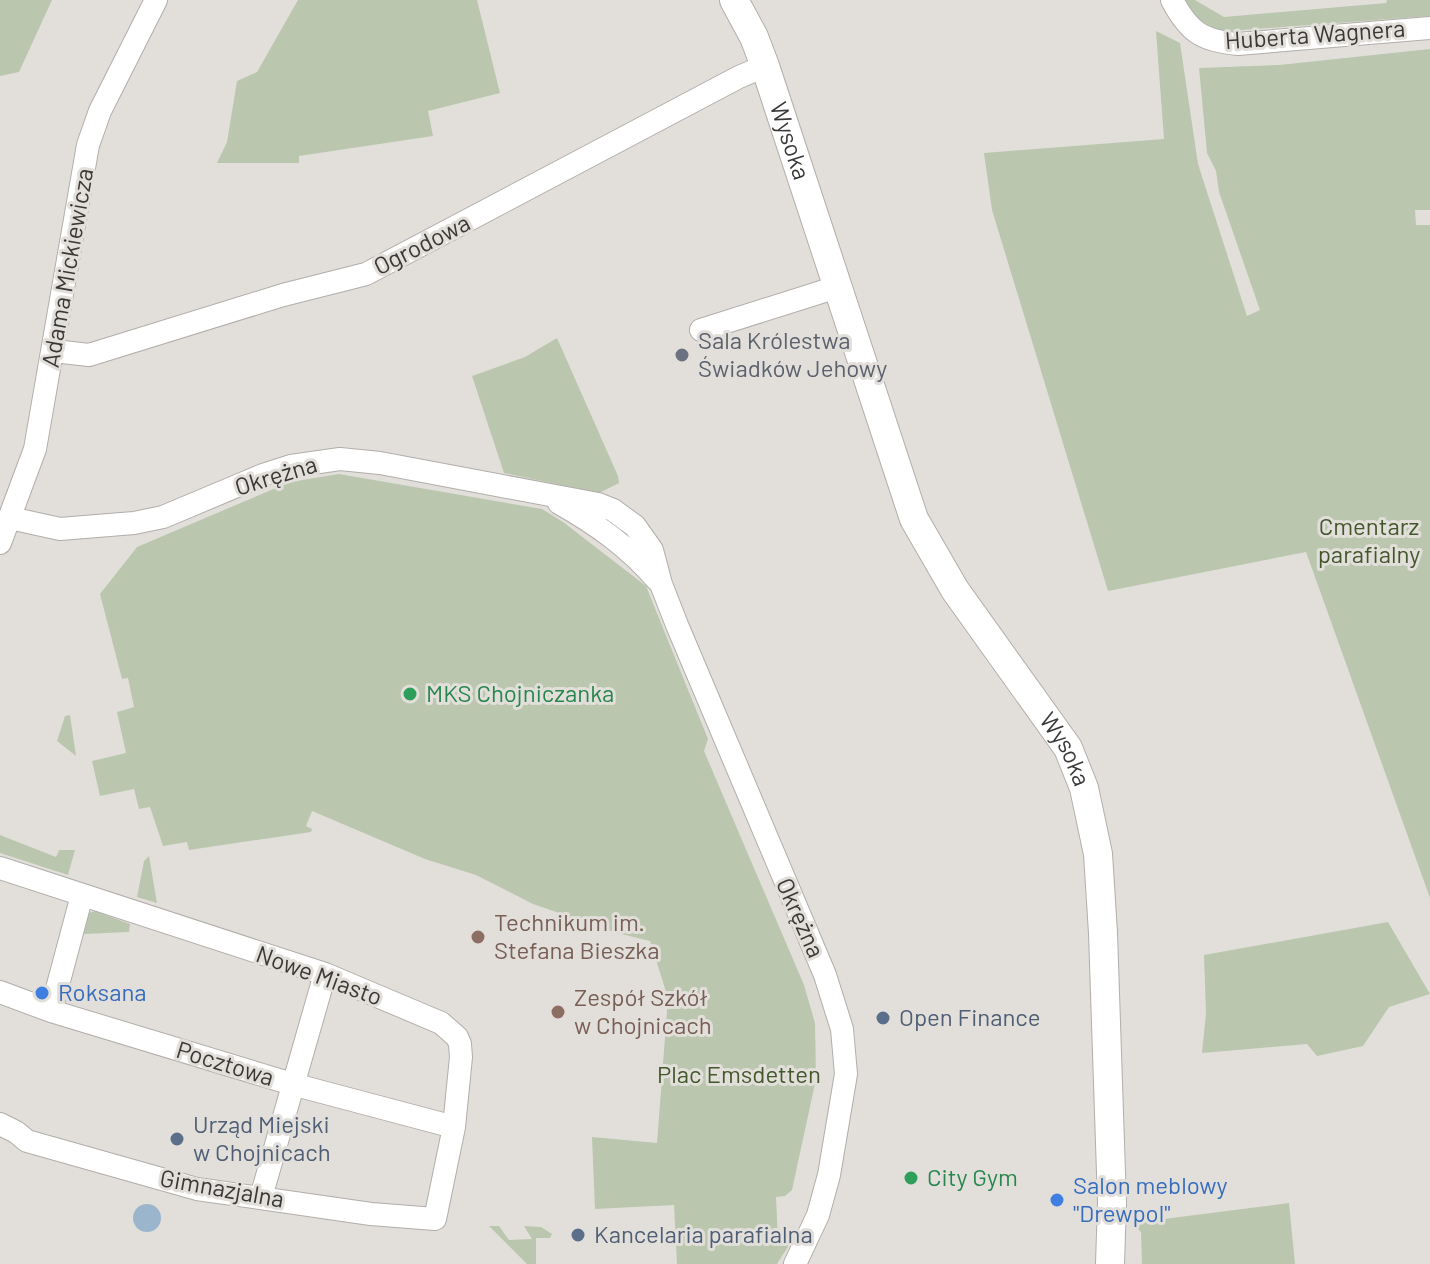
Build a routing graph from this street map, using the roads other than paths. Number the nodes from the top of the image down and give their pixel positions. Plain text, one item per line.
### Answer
1 (156, 0) edge
2 (734, 0) edge
3 (1172, 0) edge
4 (1430, 28) edge
5 (765, 66) junction
6 (837, 287) junction
7 (701, 330) dead end
8 (54, 351) junction
9 (10, 518) junction
10 (0, 543) edge
11 (0, 868) edge
12 (82, 895) junction
13 (325, 974) junction
14 (0, 992) edge
15 (51, 1011) junction
16 (292, 1084) junction
17 (454, 1127) junction
18 (8, 1128) edge
19 (261, 1197) junction
20 (435, 1219) joint
21 (795, 1264) edge
22 (1110, 1264) edge

1 - 8 street, Adama Mickiewicza
2 - 5 street, Wysoka
3 - 4 street, Huberta Wagnera
5 - 6 street, Wysoka
5 - 8 street, Ogrodowa
6 - 7 street
6 - 22 street, Wysoka
8 - 9 street, Adama Mickiewicza
9 - 10 street, Adama Mickiewicza
9 - 21 street, Okrężna
11 - 12 street, Nowe Miasto
12 - 13 street, Nowe Miasto
12 - 15 street
13 - 16 street
13 - 17 street, Nowe Miasto
14 - 15 street, Pocztowa
15 - 16 street, Pocztowa
16 - 17 street, Pocztowa
16 - 19 street
17 - 20 street, Nowe Miasto
18 - 19 street, Gimnazjalna
19 - 20 street, Gimnazjalna

